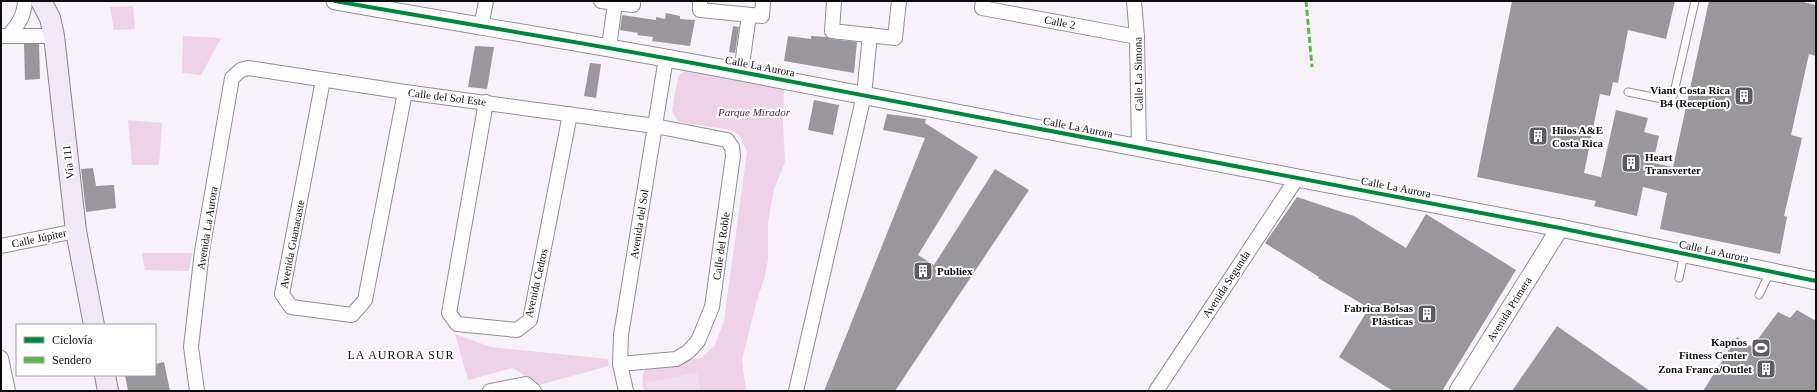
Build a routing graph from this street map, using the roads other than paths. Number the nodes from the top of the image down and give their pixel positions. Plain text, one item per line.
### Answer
1 (25, 1) edge
2 (41, 1) edge
3 (335, 1) edge
4 (486, 1) edge
5 (634, 1) edge
6 (700, 1) edge
7 (763, 1) edge
8 (834, 1) edge
9 (899, 1) edge
10 (1134, 1) edge
11 (1695, 1) edge
12 (608, 2) edge
13 (360, 3) edge
14 (982, 4) edge
15 (749, 15) junction
16 (481, 27) junction
17 (870, 35) junction
18 (5, 36) edge
19 (54, 36) junction
20 (1137, 37) junction
21 (609, 47) junction
22 (666, 58) junction
23 (240, 70) joint
24 (741, 72) junction
25 (323, 80) junction
26 (405, 92) junction
27 (1628, 92) dead end
28 (864, 95) junction
29 (486, 102) junction
30 (570, 114) junction
31 (655, 126) junction
32 (1139, 148) junction
33 (1297, 178) junction
34 (1560, 228) junction
35 (76, 231) junction
36 (1, 246) edge
37 (1684, 254) junction
38 (1770, 272) junction
39 (1679, 278) dead end
40 (1816, 282) edge
41 (1759, 295) dead end
42 (94, 324) edge
43 (1, 358) edge
44 (620, 364) junction
45 (105, 376) edge
46 (8, 391) edge
47 (108, 391) edge
48 (197, 391) edge
49 (490, 391) edge
50 (534, 391) edge
51 (626, 391) edge
52 (796, 391) edge
53 (1156, 391) edge
54 (1458, 391) edge

1 - 18 street
2 - 19 main road, Vía 111
3 - 13 street, Calle La Aurora
4 - 16 street
5 - 12 street
6 - 15 street
7 - 15 street
8 - 17 street
9 - 17 street
10 - 20 street, Calle La Simona
11 - 27 lane
12 - 21 street
13 - 16 street, Calle La Aurora
14 - 20 street, Calle 2
15 - 24 street
16 - 21 street, Calle La Aurora
17 - 28 street
18 - 19 street
19 - 35 main road, Vía 111
20 - 32 street, Calle La Simona
21 - 22 street, Calle La Aurora
22 - 24 street, Calle La Aurora
22 - 31 street, Avenida del Sol
23 - 25 street, Calle del Sol Este
23 - 48 street, Avenida La Aurora
24 - 28 street, Calle La Aurora
25 - 26 street, Calle del Sol Este
25 - 26 street, Avenida Guanacaste
26 - 29 street, Calle del Sol Este
28 - 32 street, Calle La Aurora
28 - 52 street
29 - 30 street, Calle del Sol Este
29 - 30 street, Avenida Cedros
30 - 31 street, Calle del Sol Este
31 - 44 street, Avenida del Sol
31 - 44 street, Calle del Roble
32 - 33 street, Calle La Aurora
33 - 34 street, Calle La Aurora
33 - 53 street, Avenida Segunda
34 - 37 street, Calle La Aurora
34 - 54 street, Avenida Primera
35 - 36 street, Calle Júpiter
35 - 42 main road, Vía 111
37 - 38 street, Calle La Aurora
37 - 39 lane
38 - 40 street, Calle La Aurora
38 - 41 lane
43 - 46 street
44 - 51 street, Avenida del Sol
45 - 47 main road
49 - 50 street

